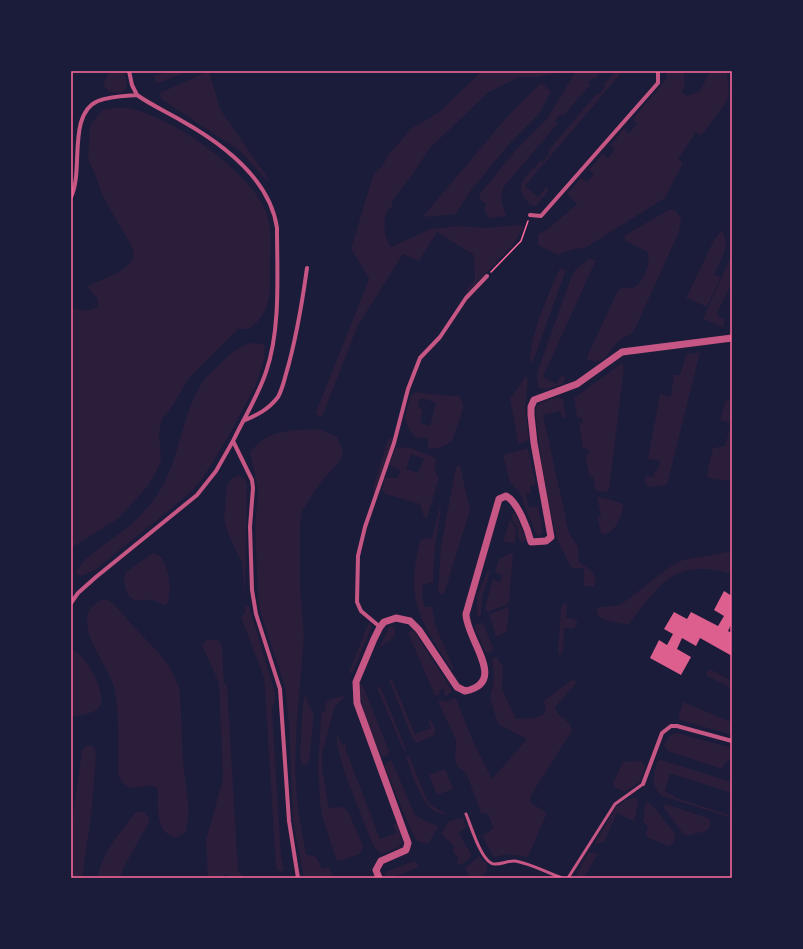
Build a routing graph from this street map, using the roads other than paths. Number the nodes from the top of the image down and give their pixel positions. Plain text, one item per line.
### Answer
1 (129, 71) edge
2 (658, 71) edge
3 (137, 94) junction
4 (71, 197) edge
5 (530, 215) road end
6 (306, 268) dead end
7 (487, 276) road end
8 (732, 338) edge
9 (243, 421) junction
10 (233, 441) junction
11 (71, 603) edge
12 (380, 627) junction
13 (732, 741) edge
14 (643, 784) joint
15 (466, 814) dead end
16 (298, 878) edge
17 (379, 878) edge
18 (562, 878) edge
19 (568, 878) edge

1 - 3 street
2 - 5 street
3 - 4 street
3 - 9 street
6 - 9 street
7 - 12 street
8 - 12 street
9 - 10 street
10 - 11 street
10 - 16 street
12 - 17 street
13 - 14 street
14 - 19 lane
15 - 18 lane

